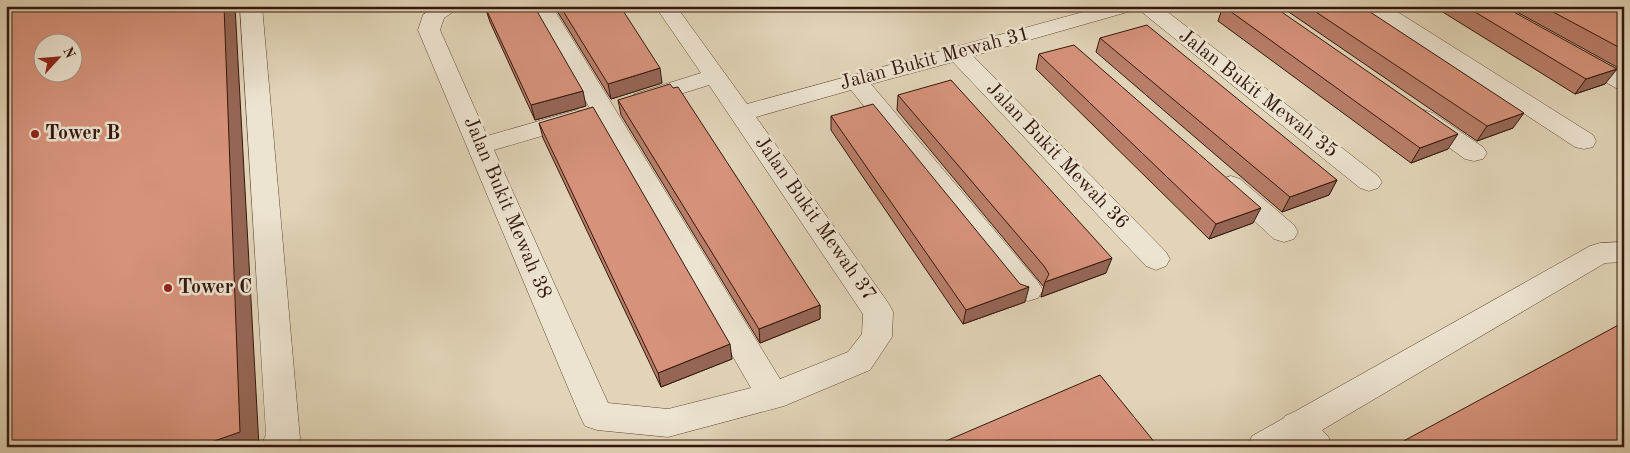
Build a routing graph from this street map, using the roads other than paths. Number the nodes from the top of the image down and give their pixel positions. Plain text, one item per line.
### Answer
1 (251, 6) edge
2 (449, 6) edge
3 (541, 6) edge
4 (665, 6) edge
5 (1130, 6) edge
6 (1146, 6) edge
7 (1373, 6) edge
8 (1051, 28) junction
9 (1073, 47) edge
10 (1564, 49) edge
11 (957, 53) junction
12 (715, 76) junction
13 (856, 81) junction
14 (1624, 83) edge
15 (1409, 108) edge
16 (605, 110) junction
17 (741, 113) junction
18 (1584, 141) dead end
19 (480, 146) junction
20 (1474, 153) dead end
21 (1216, 172) edge
22 (1369, 182) dead end
23 (1284, 232) dead end
24 (1624, 252) edge
25 (1156, 259) dead end
26 (1028, 290) edge
27 (773, 396) junction
28 (597, 416) joint
29 (1306, 437) edge
30 (277, 447) edge
31 (1264, 447) edge

1 - 30 street
2 - 19 street, Jalan Bukit Mewah 38
3 - 16 street
4 - 12 street, Jalan Bukit Mewah 37
5 - 8 street, Jalan Bukit Mewah 31
6 - 22 street, Jalan Bukit Mewah 35
7 - 18 street
8 - 9 street
8 - 11 street, Jalan Bukit Mewah 31
10 - 14 street
11 - 13 street, Jalan Bukit Mewah 31
11 - 25 street, Jalan Bukit Mewah 36
12 - 16 street
12 - 17 street, Jalan Bukit Mewah 37
13 - 17 street, Jalan Bukit Mewah 31
13 - 26 street
15 - 20 street
16 - 19 street
16 - 27 street
17 - 27 street, Jalan Bukit Mewah 37
19 - 28 street, Jalan Bukit Mewah 38
21 - 23 street
24 - 29 street
27 - 28 street, Jalan Bukit Mewah 37
29 - 31 street

